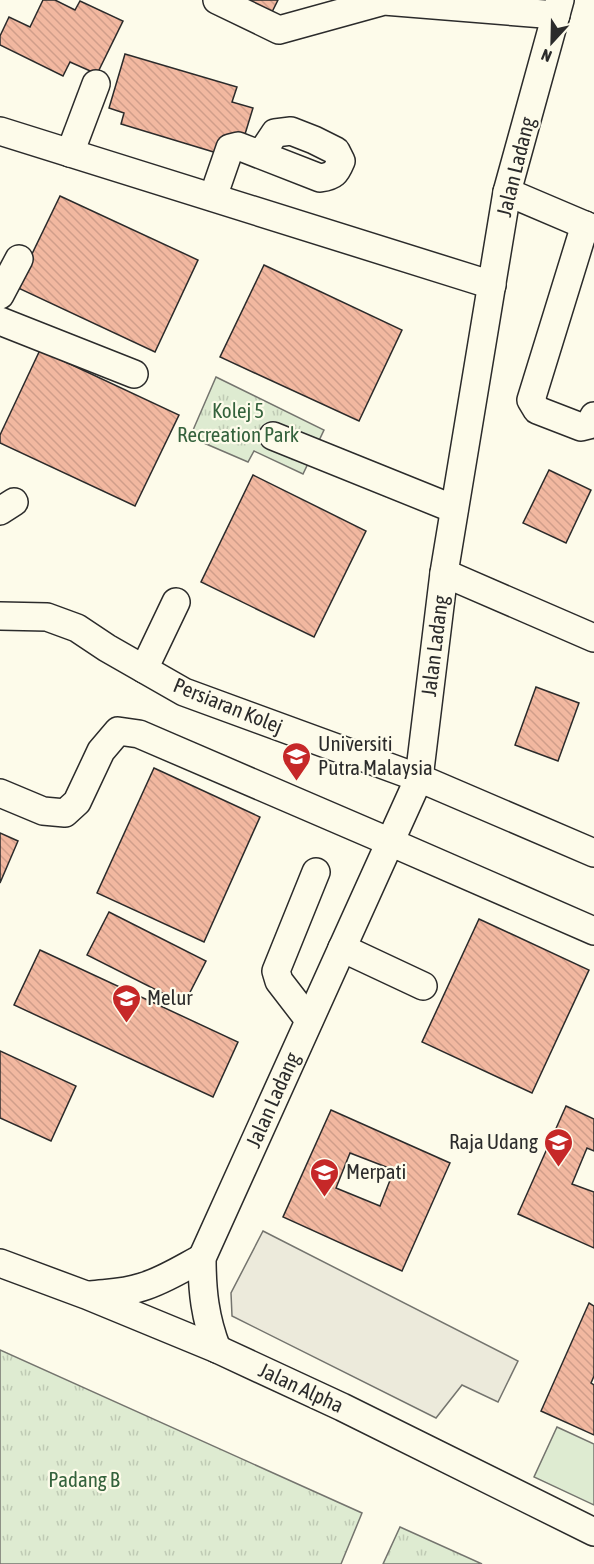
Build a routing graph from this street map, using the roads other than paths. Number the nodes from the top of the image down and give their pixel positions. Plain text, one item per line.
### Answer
1 (217, 0) edge
2 (384, 0) edge
3 (459, 3) edge
4 (558, 7) edge
5 (308, 12) edge
6 (96, 84) dead end
7 (0, 131) edge
8 (70, 153) junction
9 (261, 154) dead end
10 (507, 192) junction
11 (213, 198) junction
12 (590, 227) edge
13 (19, 259) dead end
14 (492, 285) junction
15 (0, 295) edge
16 (0, 321) edge
17 (134, 374) dead end
18 (594, 416) edge
19 (273, 436) dead end
20 (454, 509) junction
21 (444, 573) junction
22 (176, 602) dead end
23 (0, 616) edge
24 (594, 638) edge
25 (144, 669) junction
26 (419, 778) junction
27 (0, 793) edge
28 (390, 842) junction
29 (594, 853) edge
30 (316, 872) dead end
31 (594, 931) edge
32 (342, 948) junction
33 (423, 986) dead end
34 (309, 1020) junction
35 (202, 1258) junction
36 (0, 1263) edge
37 (86, 1295) junction
38 (217, 1349) junction
39 (594, 1532) edge

1 - 5 street
2 - 3 street
2 - 5 street
3 - 4 street
4 - 10 street, Jalan Ladang
6 - 8 street
7 - 8 street
8 - 11 street
9 - 11 street
10 - 12 street
10 - 14 street, Jalan Ladang
11 - 14 street
12 - 18 street
13 - 15 street
14 - 20 street, Jalan Ladang
16 - 17 street
19 - 20 street
20 - 21 street, Jalan Ladang
21 - 24 street
21 - 26 street, Jalan Ladang
22 - 25 street
23 - 25 street, Persiaran Kolej
25 - 26 street, Persiaran Kolej
26 - 28 street, Jalan Ladang
26 - 29 street, Persiaran Kolej
27 - 28 street
28 - 31 street
28 - 32 street, Jalan Ladang
30 - 34 street
32 - 33 street
32 - 34 street, Jalan Ladang
34 - 35 street, Jalan Ladang
35 - 37 street
35 - 38 street, Jalan Ladang
36 - 37 street, Jalan Alpha
37 - 38 street, Jalan Alpha
38 - 39 street, Jalan Alpha

